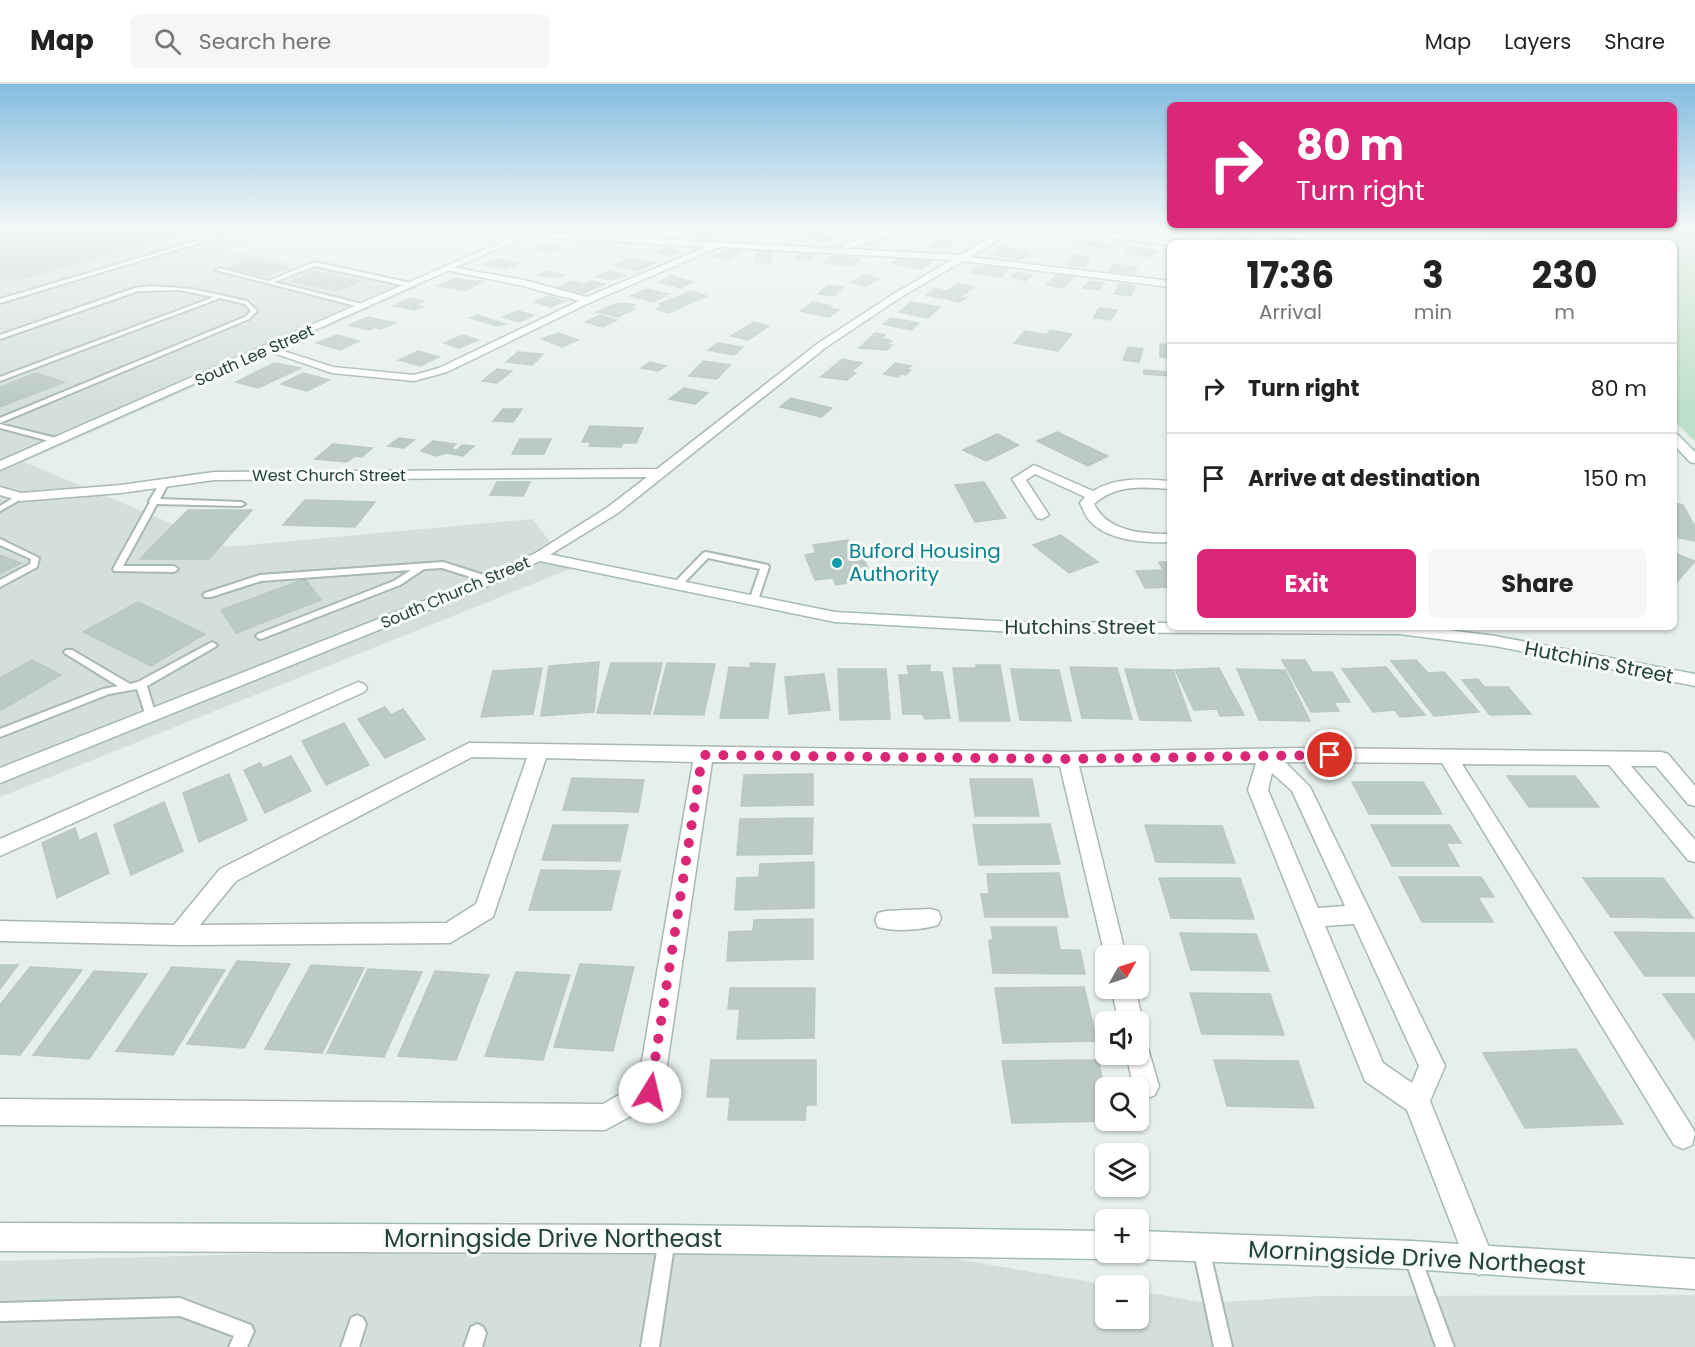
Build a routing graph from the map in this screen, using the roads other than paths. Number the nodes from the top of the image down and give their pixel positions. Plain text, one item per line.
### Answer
1 (47, 287) edge
2 (162, 287) edge
3 (177, 287) edge
4 (289, 287) edge
5 (407, 287) edge
6 (539, 287) edge
7 (618, 287) edge
8 (911, 287) edge
9 (219, 297) junction
10 (588, 300) junction
11 (0, 301) edge
12 (364, 306) junction
13 (0, 337) edge
14 (267, 349) junction
15 (0, 379) edge
16 (0, 421) edge
17 (0, 426) edge
18 (57, 441) junction
19 (1677, 441) edge
20 (1695, 459) edge
21 (0, 466) edge
22 (661, 473) junction
23 (165, 482) junction
24 (1167, 485) edge
25 (0, 490) edge
26 (1093, 496) junction
27 (21, 497) junction
28 (153, 501) junction
29 (241, 504) dead end
30 (0, 509) edge
31 (1042, 515) dead end
32 (1167, 538) edge
33 (0, 542) edge
34 (538, 556) junction
35 (421, 567) junction
36 (174, 569) dead end
37 (490, 580) junction
38 (0, 584) edge
39 (677, 585) junction
40 (208, 595) dead end
41 (754, 601) junction
42 (1167, 627) edge
43 (1407, 630) edge
44 (261, 636) dead end
45 (212, 645) dead end
46 (69, 652) dead end
47 (1695, 680) edge
48 (141, 685) junction
49 (128, 687) junction
50 (358, 688) dead end
51 (151, 716) junction
52 (0, 733) edge
53 (539, 751) junction
54 (705, 755) junction
55 (1447, 756) junction
56 (1267, 757) junction
57 (1068, 759) junction
58 (1614, 759) junction
59 (0, 776) edge
60 (1695, 798) edge
61 (0, 848) edge
62 (1695, 854) edge
63 (1360, 914) junction
64 (930, 918) dead end
65 (1311, 918) junction
66 (886, 921) dead end
67 (0, 931) edge
68 (179, 935) junction
69 (1112, 945) edge
70 (1417, 1101) junction
71 (0, 1112) edge
72 (1683, 1136) dead end
73 (0, 1237) edge
74 (667, 1239) junction
75 (1095, 1245) edge
76 (1149, 1245) edge
77 (1200, 1246) junction
78 (1412, 1255) junction
79 (1479, 1260) junction
80 (1695, 1274) edge
81 (0, 1312) edge
82 (357, 1324) dead end
83 (238, 1347) edge
84 (350, 1347) edge
85 (650, 1347) edge
86 (1223, 1347) edge
87 (1445, 1347) edge

1 - 11 lane
2 - 13 lane
3 - 9 lane
4 - 12 lane
5 - 12 street, South Lee Street
6 - 10 street
7 - 10 street
8 - 22 street, South Church Street
9 - 15 lane
9 - 16 lane
10 - 14 street
12 - 14 street, South Lee Street
14 - 18 street, South Lee Street
17 - 18 lane
18 - 21 street, South Lee Street
19 - 20 street
22 - 23 street, West Church Street
22 - 34 street, South Church Street
23 - 27 street, West Church Street
23 - 28 lane
24 - 26 street
25 - 27 street, West Church Street
26 - 31 street
26 - 32 street
27 - 30 lane
28 - 29 lane
28 - 36 lane
33 - 38 lane
34 - 37 street, South Church Street
34 - 39 street, Hutchins Street
35 - 37 lane
35 - 40 lane
35 - 44 lane
37 - 51 street, South Church Street
39 - 41 street, Hutchins Street
39 - 41 lane
41 - 42 street, Hutchins Street
43 - 47 street, Hutchins Street
45 - 48 lane
46 - 49 lane
48 - 49 lane
48 - 51 lane
49 - 52 lane
50 - 61 street
51 - 59 street, South Church Street
53 - 54 street
53 - 68 street
53 - 68 street
54 - 57 street
54 - 71 street
55 - 56 street
55 - 58 street
55 - 72 street
56 - 57 street
56 - 63 street
56 - 65 street
57 - 69 street
58 - 60 street
58 - 62 street
63 - 65 street
63 - 70 street
64 - 66 street
65 - 70 street
67 - 68 street
70 - 79 street
73 - 74 street, Morningside Drive Northeast
74 - 75 street, Morningside Drive Northeast
74 - 85 lane
76 - 77 street, Morningside Drive Northeast
77 - 78 street, Morningside Drive Northeast
77 - 86 lane
78 - 79 street, Morningside Drive Northeast
78 - 87 lane
79 - 80 street, Morningside Drive Northeast
81 - 83 lane
82 - 84 lane

